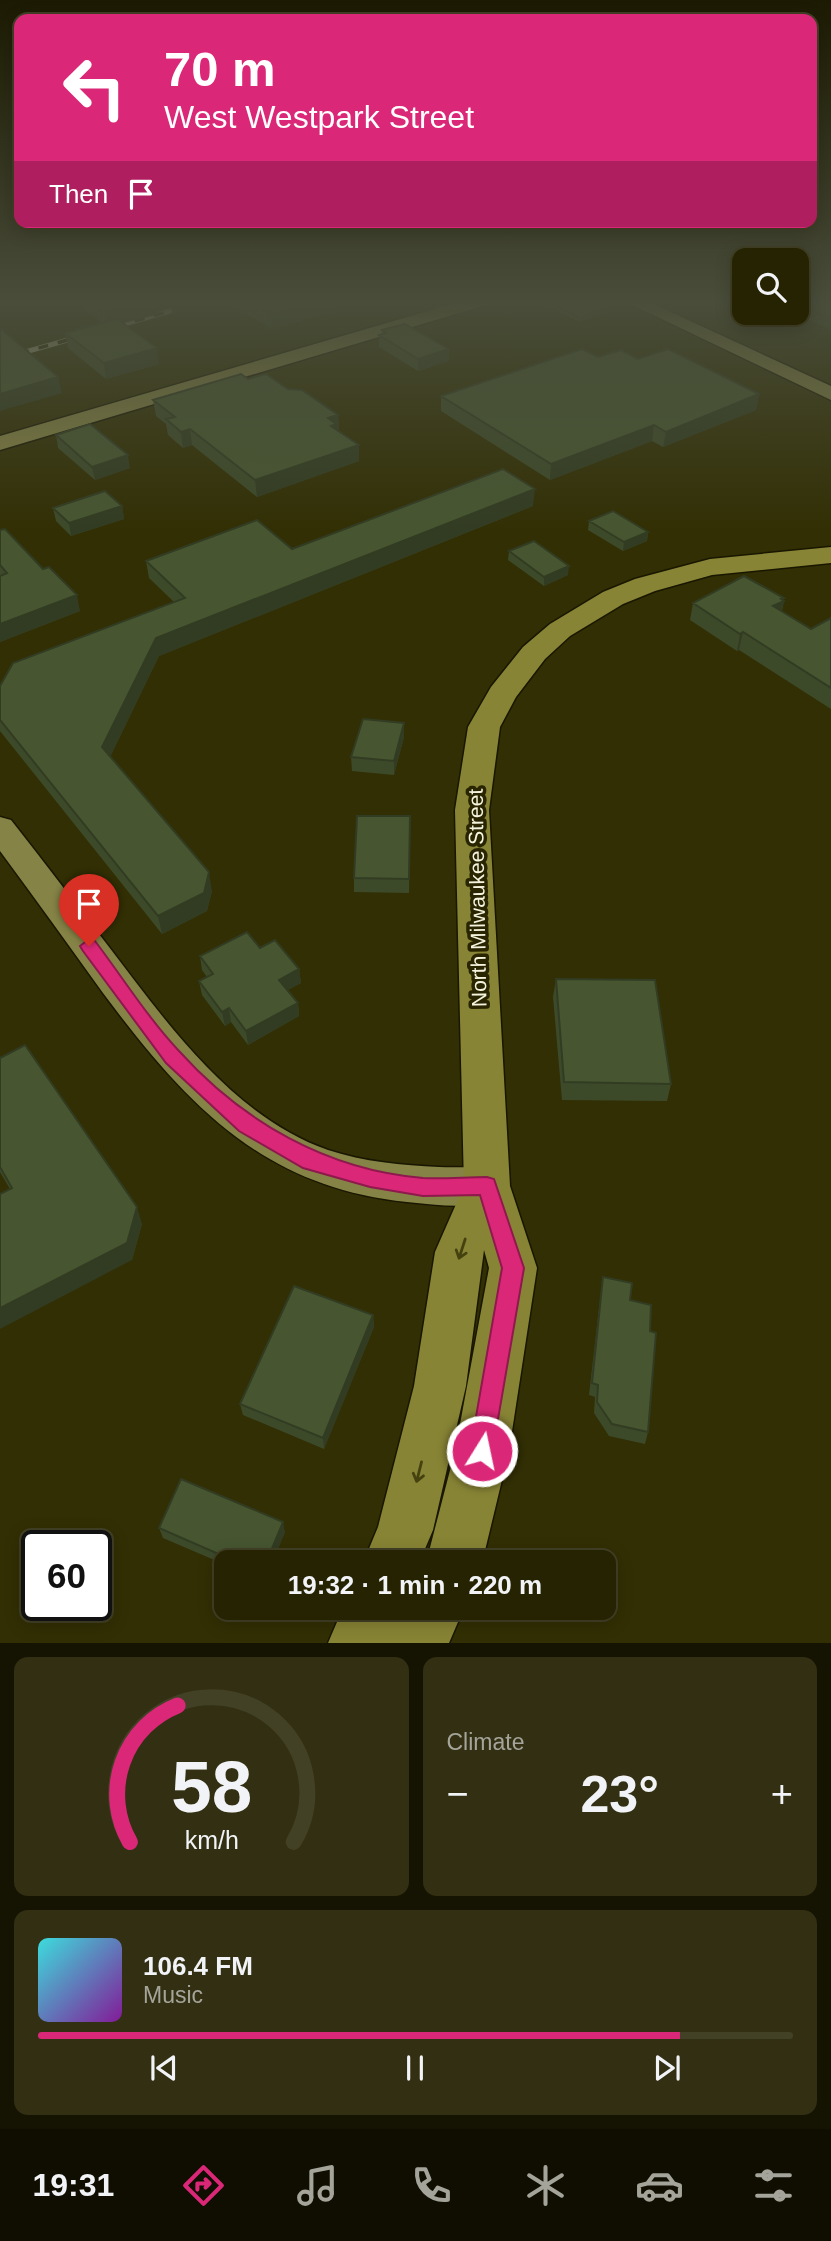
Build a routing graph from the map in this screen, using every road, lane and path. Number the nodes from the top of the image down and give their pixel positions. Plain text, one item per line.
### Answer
1 (221, 378) edge
2 (796, 378) edge
3 (831, 394) edge
4 (0, 443) edge
5 (831, 555) edge
6 (0, 828) edge
7 (487, 1186) junction
8 (401, 1550) edge
9 (457, 1550) edge
10 (367, 1620) edge
11 (393, 1620) edge
12 (430, 1620) edge
13 (357, 1643) edge
14 (384, 1643) edge
15 (419, 1643) edge

1 - 4 street
2 - 3 street
5 - 7 main road, North Milwaukee Street
6 - 7 street
7 -> 8 main road, North Milwaukee Street
7 - 9 main road, North Milwaukee Street
10 - 13 main road
11 - 14 main road
12 - 15 main road

